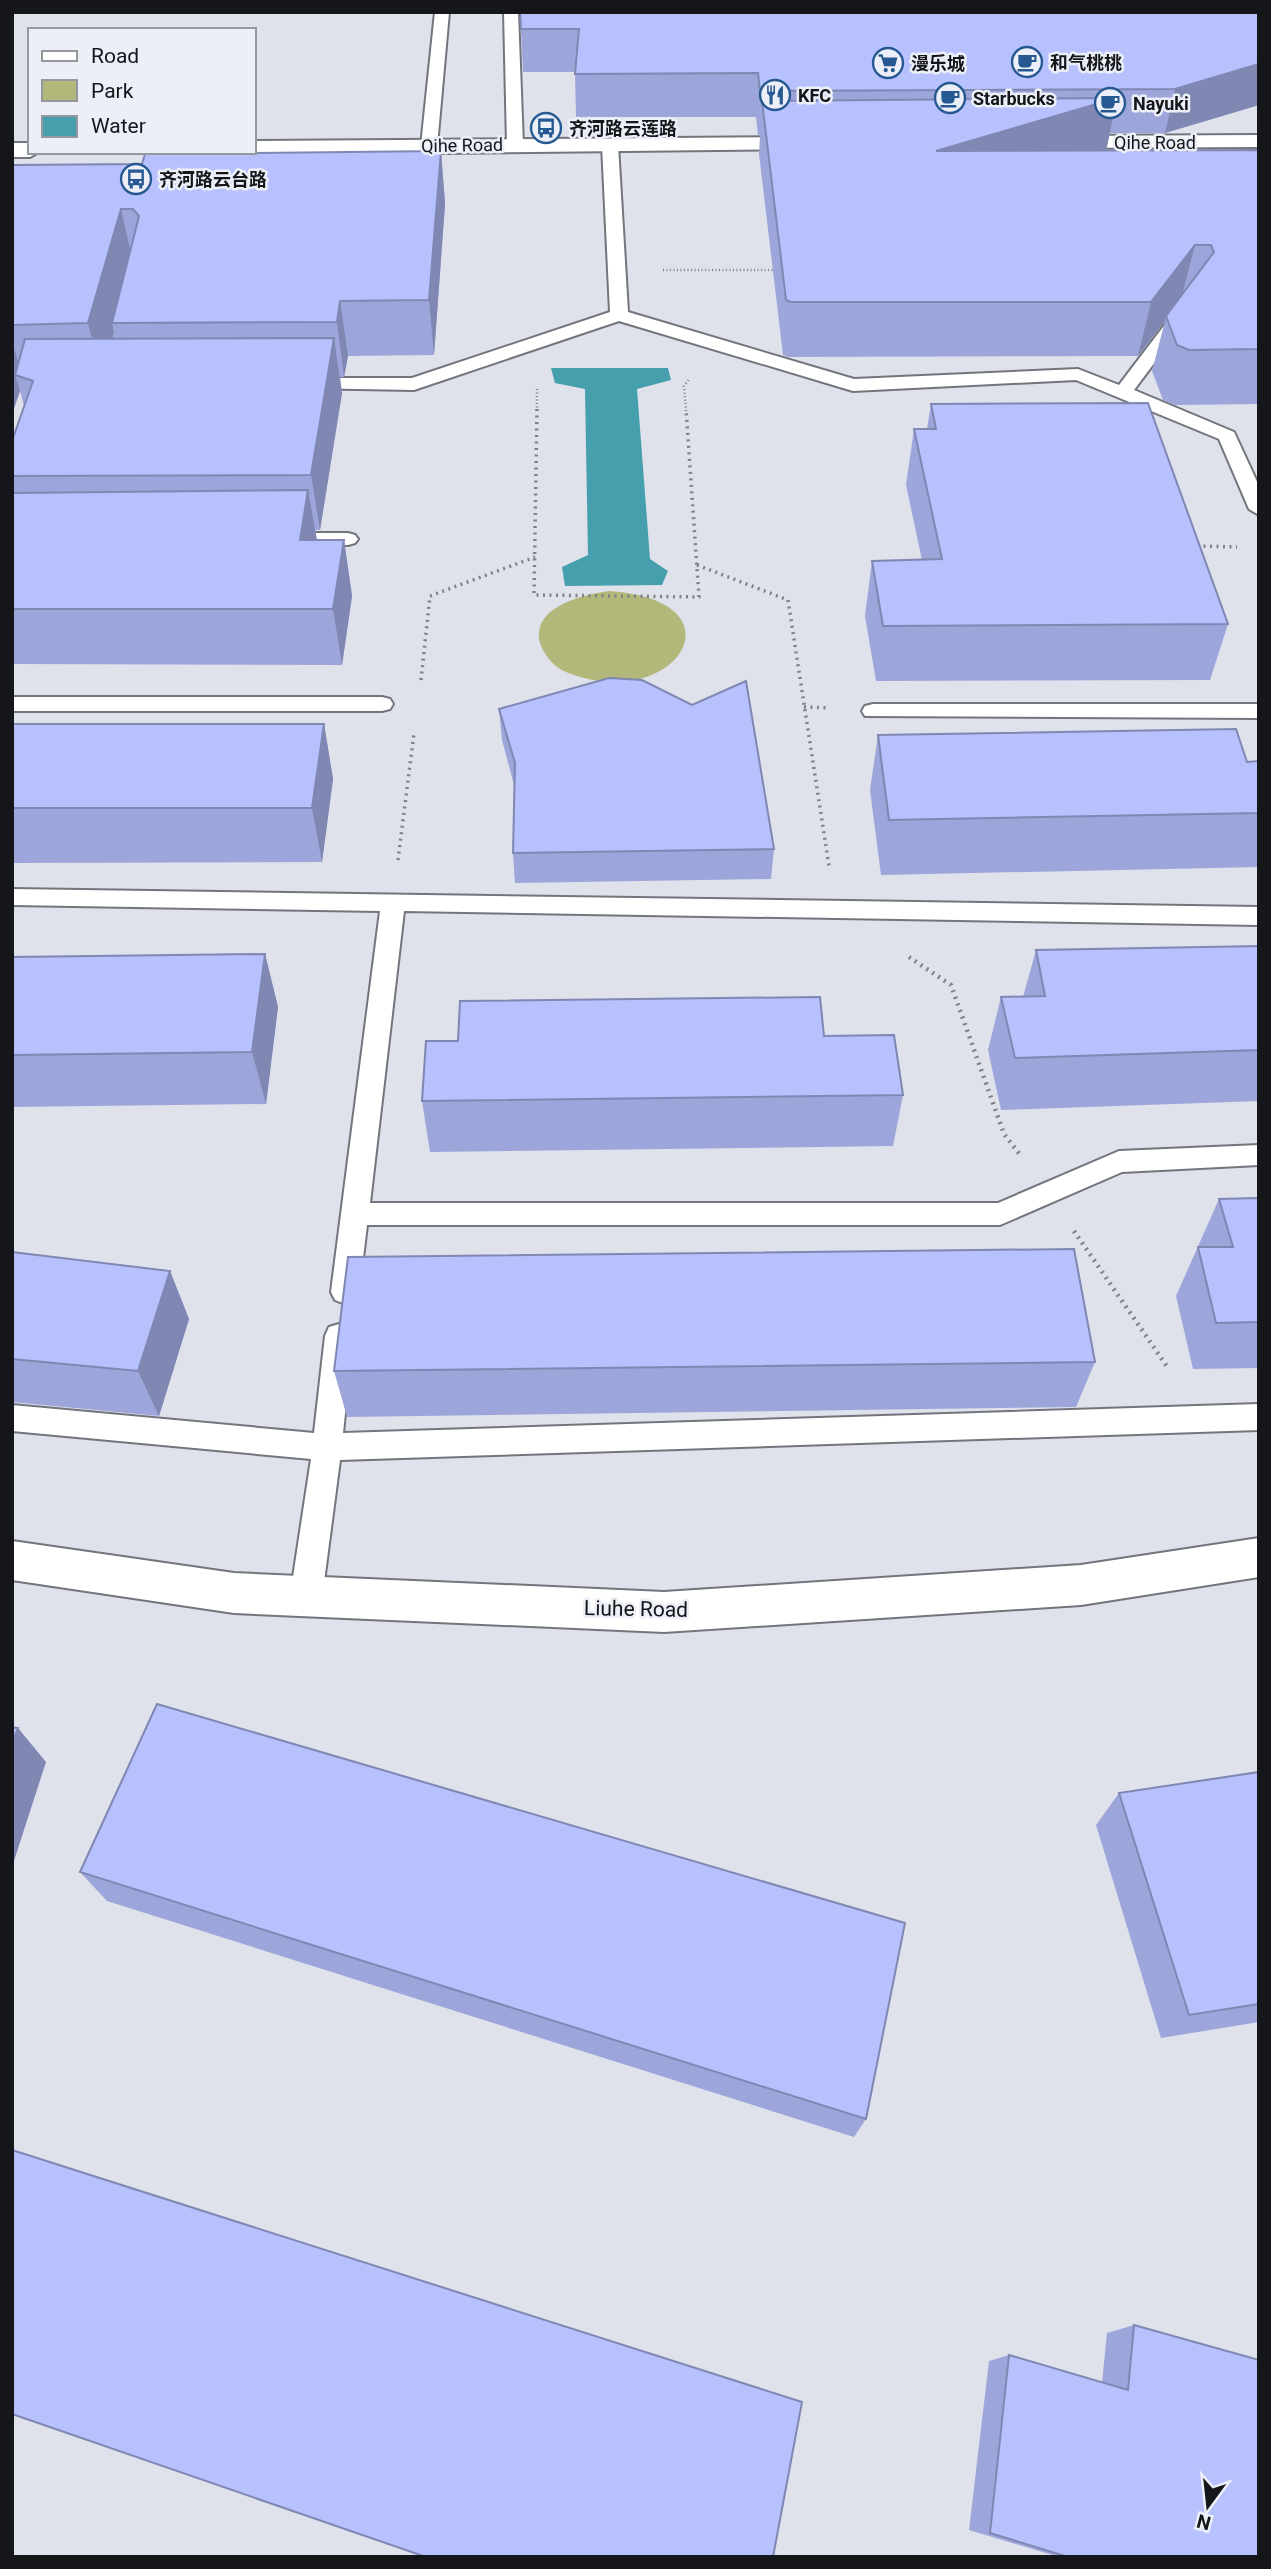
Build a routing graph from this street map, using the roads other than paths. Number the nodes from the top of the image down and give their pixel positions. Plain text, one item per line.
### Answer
1 (442, 12) edge
2 (510, 12) edge
3 (1259, 141) edge
4 (1037, 142) edge
5 (829, 144) edge
6 (515, 145) junction
7 (610, 145) junction
8 (429, 146) junction
9 (256, 148) edge
10 (1189, 304) edge
11 (619, 316) junction
12 (290, 384) edge
13 (1123, 392) junction
14 (1259, 509) edge
15 (264, 539) edge
16 (348, 539) dead end
17 (12, 704) edge
18 (382, 704) dead end
19 (873, 710) dead end
20 (1259, 711) edge
21 (12, 897) edge
22 (393, 903) junction
23 (1259, 916) edge
24 (1259, 1155) edge
25 (354, 1214) junction
26 (1259, 1417) edge
27 (12, 1418) edge
28 (325, 1447) junction
29 (1259, 1557) edge
30 (12, 1560) edge
31 (306, 1597) junction

1 - 8 lane
2 - 6 lane
3 - 4 street, Qihe Road
5 - 7 street, Qihe Road
6 - 7 street, Qihe Road
6 - 8 street, Qihe Road
7 - 11 lane
8 - 9 street, Qihe Road
10 - 13 lane
11 - 12 lane
11 - 13 lane
13 - 14 lane
15 - 16 lane
17 - 18 lane
19 - 20 lane
21 - 22 lane
22 - 23 lane
22 - 25 lane
24 - 25 lane
25 - 28 lane
26 - 28 lane
27 - 28 lane
28 - 31 lane
29 - 31 street, Liuhe Road
30 - 31 street, Liuhe Road

